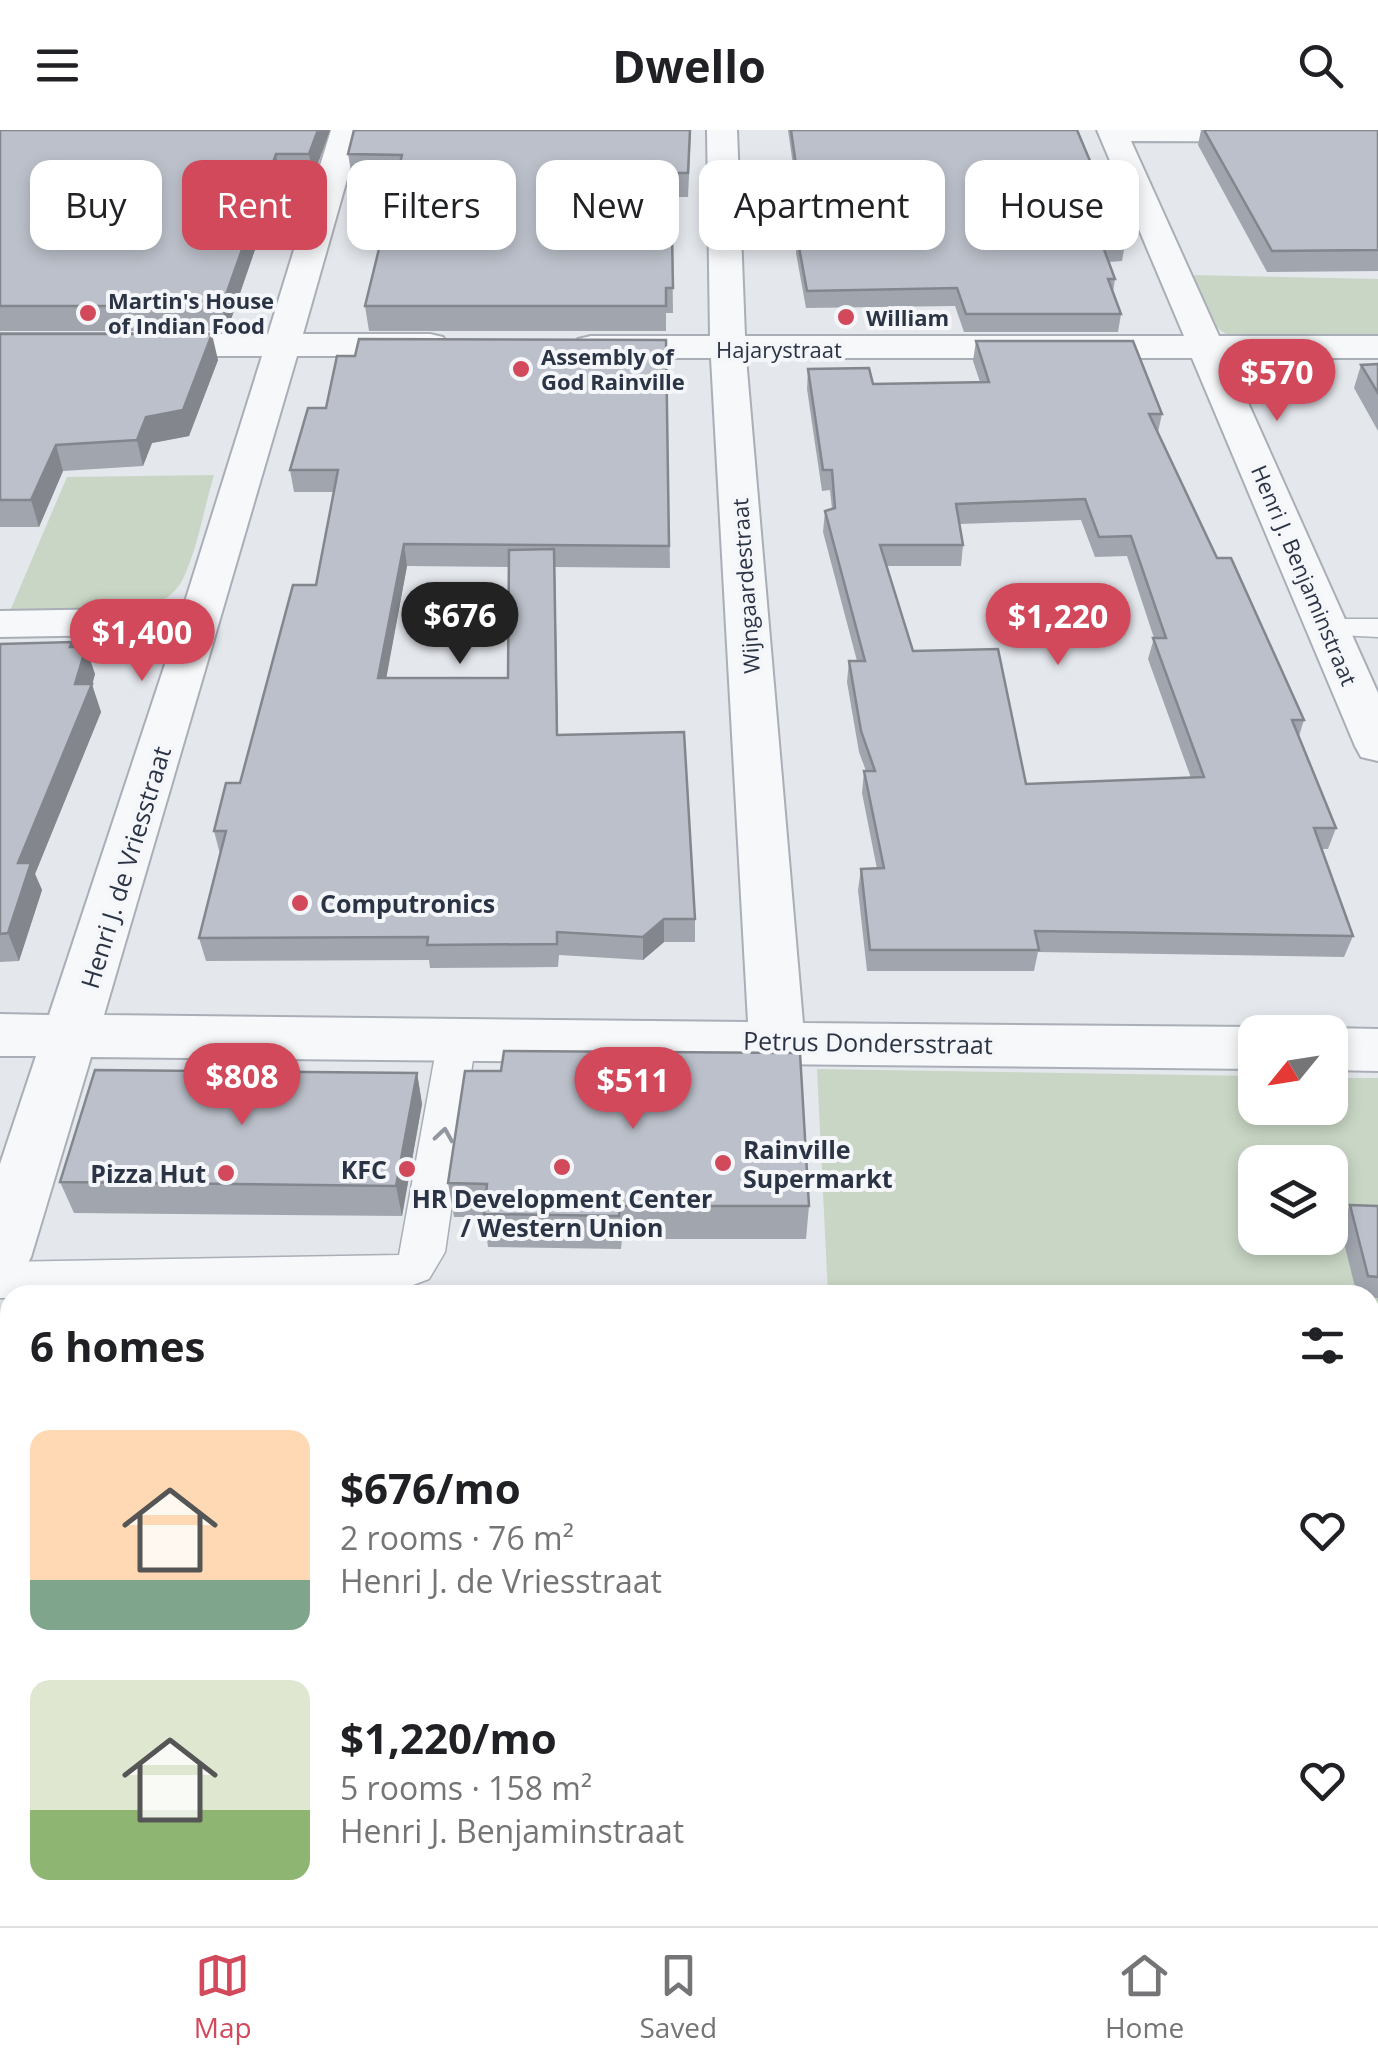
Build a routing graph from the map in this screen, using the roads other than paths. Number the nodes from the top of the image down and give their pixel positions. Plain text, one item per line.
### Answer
1 (346, 130) edge
2 (722, 130) edge
3 (1113, 131) edge
4 (1378, 133) edge
5 (285, 344) junction
6 (0, 345) edge
7 (458, 346) edge
8 (555, 347) edge
9 (1378, 348) edge
10 (728, 349) junction
11 (1208, 349) junction
12 (201, 621) junction
13 (0, 624) edge
14 (1328, 628) junction
15 (1378, 628) edge
16 (1378, 746) edge
17 (0, 1035) edge
18 (73, 1035) junction
19 (457, 1038) junction
20 (777, 1041) junction
21 (1238, 1048) edge
22 (1348, 1049) edge
23 (1378, 1050) edge
24 (0, 1257) edge
25 (0, 1280) edge

1 - 5 street, Henri J. de Vriesstraat
2 - 10 street, Wijngaardestraat
3 - 4 street
3 - 11 street, Henri J. Benjaminstraat
5 - 6 street
5 - 7 street
5 - 12 street, Henri J. de Vriesstraat
8 - 10 street, Hajarystraat
9 - 11 street, Hajarystraat
10 - 11 street, Hajarystraat
10 - 20 street, Wijngaardestraat
11 - 14 street, Henri J. Benjaminstraat
12 - 13 street
12 - 18 street, Henri J. de Vriesstraat
14 - 15 lane
14 - 16 street, Henri J. Benjaminstraat
17 - 18 street, Petrus Dondersstraat
18 - 19 street, Petrus Dondersstraat
18 - 24 street, Henri J. de Vriesstraat
19 - 20 street, Petrus Dondersstraat
25 -> 19 lane
20 - 21 street, Petrus Dondersstraat
22 - 23 street

